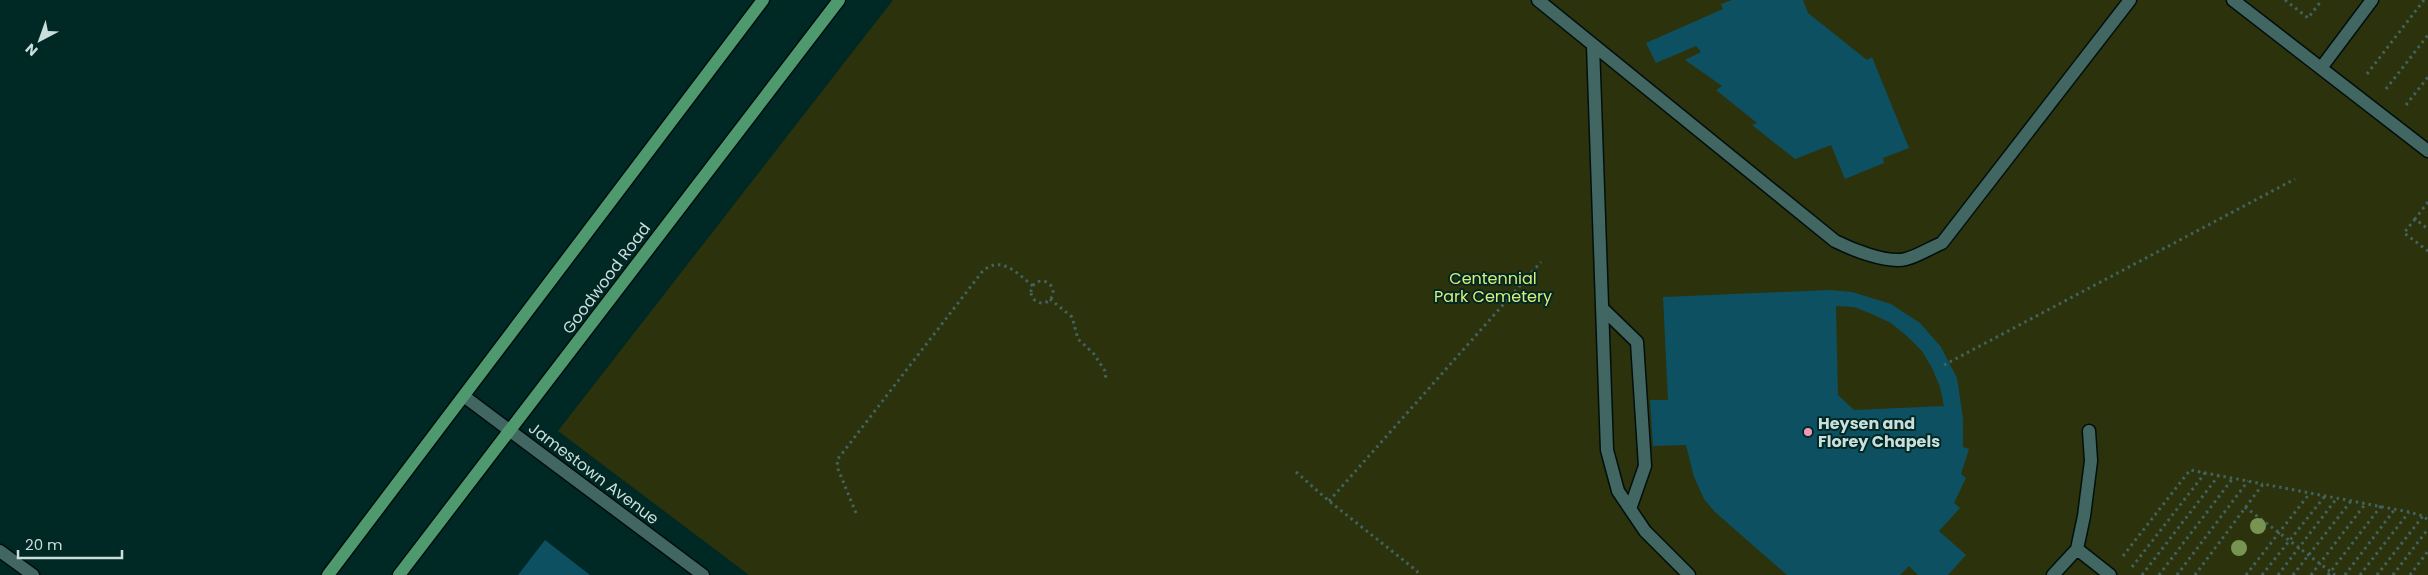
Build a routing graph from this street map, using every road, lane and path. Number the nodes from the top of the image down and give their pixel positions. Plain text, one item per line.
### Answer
1 (763, 0) edge
2 (839, 0) edge
3 (1538, 0) edge
4 (2130, 0) edge
5 (2233, 0) edge
6 (2322, 0) edge
7 (2372, 0) edge
8 (2424, 0) edge
9 (2288, 1) edge
10 (2428, 35) edge
11 (1593, 45) junction
12 (2321, 68) junction
13 (2428, 77) edge
14 (2352, 93) junction
15 (2372, 107) junction
16 (2392, 123) junction
17 (2428, 151) edge
18 (2295, 179) dead end
19 (2428, 202) edge
20 (2415, 219) junction
21 (2428, 229) edge
22 (2428, 251) edge
23 (1541, 262) dead end
24 (1033, 286) junction
25 (1050, 300) junction
26 (1602, 308) junction
27 (1944, 365) dead end
28 (1106, 380) dead end
29 (465, 396) junction
30 (510, 430) junction
31 (2089, 431) dead end
32 (1296, 472) dead end
33 (2205, 473) junction
34 (2219, 475) junction
35 (2233, 478) junction
36 (2248, 481) junction
37 (2263, 484) junction
38 (2310, 493) junction
39 (2325, 496) junction
40 (2337, 498) junction
41 (1329, 501) junction
42 (2351, 501) junction
43 (2366, 503) junction
44 (2381, 506) junction
45 (2245, 507) junction
46 (1630, 509) junction
47 (2395, 509) junction
48 (2409, 512) junction
49 (856, 513) dead end
50 (2423, 516) junction
51 (2428, 520) edge
52 (2428, 529) edge
53 (2280, 532) junction
54 (2290, 540) junction
55 (2299, 548) junction
56 (2077, 549) junction
57 (0, 551) edge
58 (2428, 551) edge
59 (2309, 555) junction
60 (2320, 564) junction
61 (2131, 567) dead end
62 (2329, 573) edge
63 (2110, 574) edge
64 (33, 575) edge
65 (328, 575) edge
66 (399, 575) edge
67 (703, 575) edge
68 (1418, 575) edge
69 (1689, 575) edge
70 (2053, 575) edge
71 (2142, 575) edge
72 (2159, 575) edge
73 (2177, 575) edge
74 (2195, 575) edge
75 (2246, 575) edge
76 (2262, 575) edge
77 (2278, 575) edge
78 (2293, 575) edge
79 (2311, 575) edge
80 (2335, 575) edge
81 (2345, 575) edge
82 (2360, 575) edge
83 (2377, 575) edge
84 (2393, 575) edge
85 (2410, 575) edge

1 - 29 main road
2 - 30 main road, Goodwood Road
3 - 11 street
4 - 11 street
5 - 12 street
6 - 9 path
7 - 12 street
8 - 14 path
10 - 15 path
11 - 26 street
12 - 14 street
13 - 16 path
14 - 15 street
15 - 16 street
16 - 17 street
18 - 27 path
19 - 20 path
20 - 21 path
20 - 22 path
23 - 41 path
24 - 25 path
24 - 25 path
24 - 49 path
25 - 28 path
26 - 46 street
26 - 46 street
29 - 30 street, Jamestown Avenue
29 - 65 main road
30 - 66 main road, Goodwood Road
30 - 67 street, Jamestown Avenue
31 - 56 street
32 - 41 path
33 - 34 path
33 - 61 path
33 - 63 path
34 - 35 path
34 - 71 path
35 - 36 path
35 - 72 path
36 - 37 path
36 - 73 path
37 - 38 path
37 - 45 path
38 - 39 path
38 - 53 path
39 - 40 path
39 - 54 path
40 - 42 path
40 - 55 path
41 - 68 path
42 - 43 path
42 - 59 path
43 - 44 path
43 - 60 path
44 - 47 path
44 - 62 path
45 - 53 path
45 - 74 path
46 - 69 street
47 - 48 path
47 - 81 path
48 - 50 path
48 - 82 path
50 - 51 path
50 - 83 path
52 - 84 path
53 - 54 path
53 - 75 path
54 - 55 path
54 - 76 path
55 - 59 path
55 - 77 path
56 - 63 street
56 - 70 street
57 - 64 street
58 - 85 path
59 - 60 path
59 - 78 path
60 - 62 path
60 - 79 path
62 - 80 path

